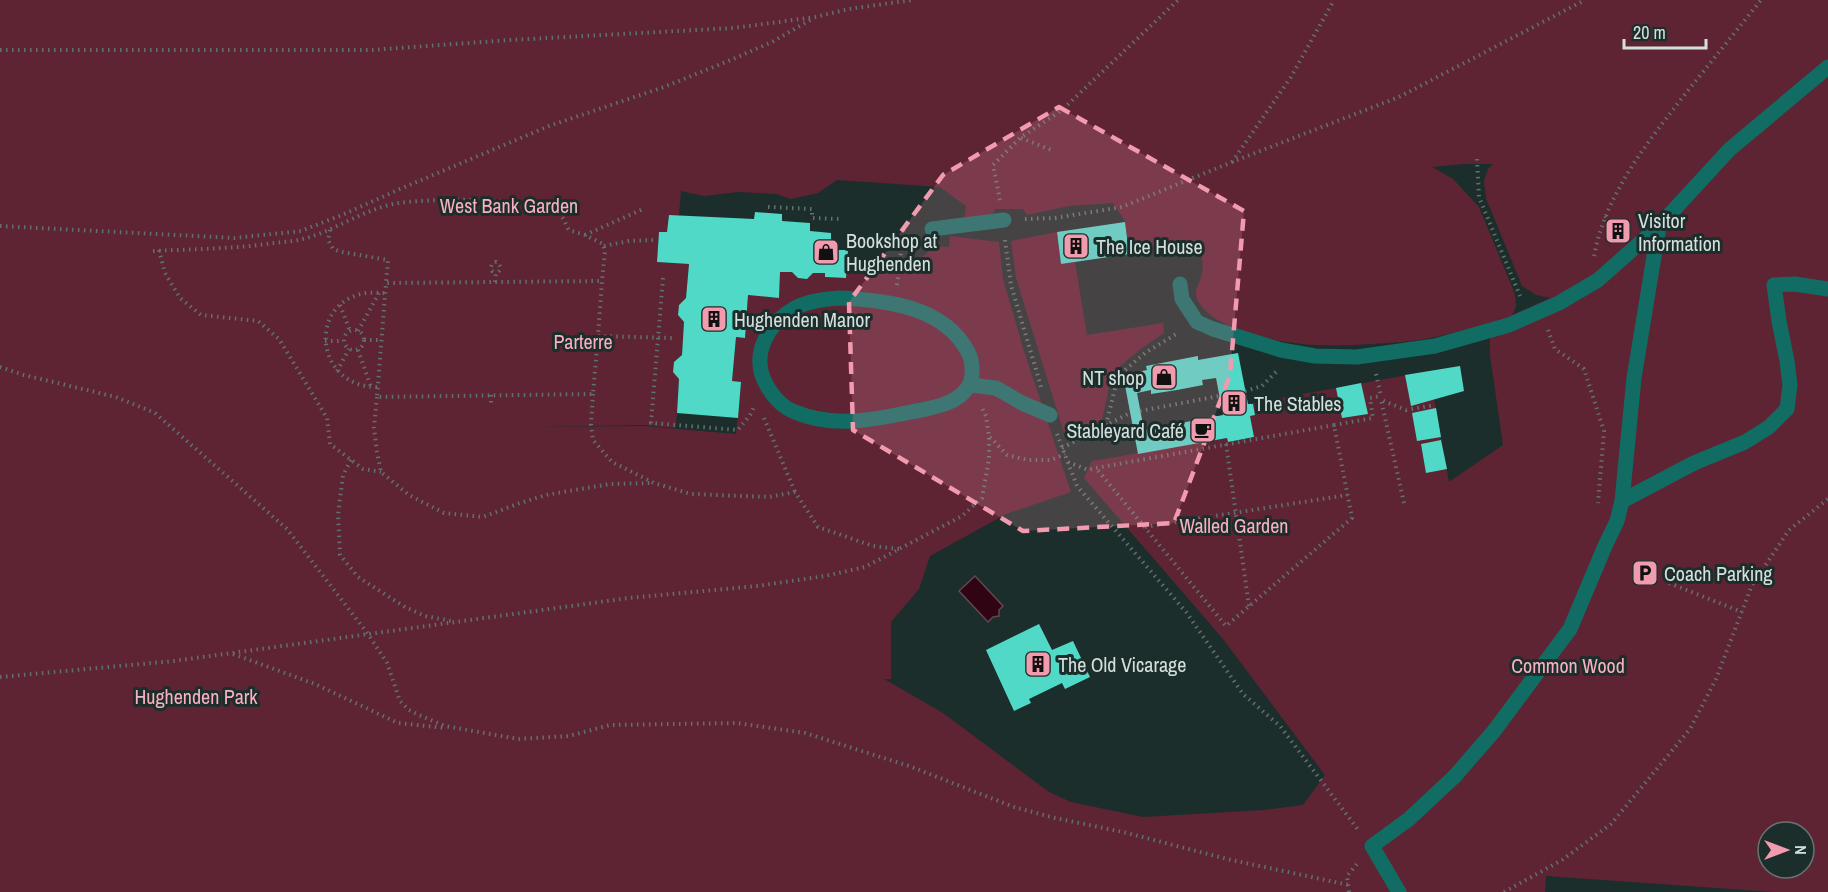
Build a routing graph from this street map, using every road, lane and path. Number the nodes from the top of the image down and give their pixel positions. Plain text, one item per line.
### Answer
1 (912, 0) edge
2 (1178, 0) edge
3 (1334, 0) edge
4 (1585, 0) edge
5 (1761, 0) edge
6 (815, 17) junction
7 (0, 50) edge
8 (1828, 67) edge
9 (1020, 138) junction
10 (1054, 151) dead end
11 (1477, 159) dead end
12 (1232, 162) junction
13 (768, 207) dead end
14 (643, 209) dead end
15 (1605, 216) junction
16 (841, 219) dead end
17 (1004, 220) junction
18 (1612, 224) dead end
19 (0, 226) edge
20 (904, 226) dead end
21 (1659, 226) junction
22 (330, 230) junction
23 (932, 230) dead end
24 (585, 235) junction
25 (655, 240) dead end
26 (604, 246) junction
27 (159, 250) junction
28 (153, 251) dead end
29 (496, 273) dead end
30 (663, 278) dead end
31 (602, 281) junction
32 (495, 282) junction
33 (386, 283) junction
34 (1180, 284) dead end
35 (1588, 286) junction
36 (1828, 289) edge
37 (379, 293) junction
38 (385, 293) junction
39 (895, 304) junction
40 (340, 305) junction
41 (1535, 314) junction
42 (1197, 322) junction
43 (350, 331) junction
44 (358, 332) junction
45 (598, 336) junction
46 (658, 338) junction
47 (673, 338) dead end
48 (381, 339) junction
49 (364, 340) junction
50 (325, 341) junction
51 (343, 341) junction
52 (349, 349) junction
53 (358, 350) junction
54 (0, 367) edge
55 (337, 371) junction
56 (970, 385) junction
57 (374, 387) junction
58 (1255, 389) dead end
59 (1245, 391) dead end
60 (593, 394) junction
61 (491, 395) junction
62 (1219, 396) dead end
63 (1381, 396) dead end
64 (376, 397) junction
65 (1435, 405) dead end
66 (491, 406) dead end
67 (1140, 411) dead end
68 (1130, 413) dead end
69 (1050, 415) joint
70 (1334, 424) junction
71 (1106, 425) junction
72 (989, 436) junction
73 (1226, 444) junction
74 (1065, 454) junction
75 (351, 460) junction
76 (1068, 462) junction
77 (1096, 468) junction
78 (381, 472) junction
79 (654, 483) junction
80 (795, 492) junction
81 (1347, 495) junction
82 (1828, 499) edge
83 (1622, 501) junction
84 (1404, 503) dead end
85 (1236, 512) junction
86 (1144, 527) junction
87 (1605, 546) junction
88 (899, 550) junction
89 (1669, 583) dead end
90 (1249, 606) junction
91 (1742, 612) junction
92 (456, 622) junction
93 (368, 634) junction
94 (231, 653) junction
95 (0, 677) edge
96 (467, 730) junction
97 (1372, 846) junction
98 (1349, 892) edge
99 (1400, 892) edge
100 (1504, 892) edge

1 - 6 path
2 - 9 path
3 - 12 path
4 - 12 path
5 - 15 path
6 - 7 path
6 - 19 path
8 - 21 lane
9 - 10 path
9 - 17 path
11 - 41 path
12 - 17 path
13 - 16 path
14 - 24 path
15 - 18 path
15 - 35 path
17 - 23 lane
17 - 69 path
20 - 39 path
21 - 35 lane
21 - 83 lane
22 - 24 path
22 - 27 path
22 - 33 path
24 - 26 path
25 - 26 path
26 - 31 path
27 - 28 path
27 - 75 path
29 - 32 path
30 - 46 path
31 - 32 path
31 - 45 path
32 - 33 path
33 - 38 path
34 - 42 lane
35 - 41 lane
36 - 83 lane
37 - 38 path
37 - 40 path
37 - 44 path
38 - 48 path
39 - 56 lane
39 - 56 lane
40 - 43 path
40 - 50 path
41 - 42 lane
41 - 87 path
42 - 71 path
43 - 44 path
43 - 51 path
44 - 49 path
45 - 46 path
45 - 60 path
46 - 47 path
46 - 80 path
48 - 49 path
48 - 57 path
49 - 53 path
50 - 51 path
50 - 55 path
51 - 52 path
52 - 53 path
52 - 55 path
53 - 57 path
54 - 93 path
55 - 57 path
56 - 69 lane
56 - 72 path
57 - 64 path
58 - 59 path
60 - 61 path
60 - 79 path
61 - 64 path
61 - 66 path
62 - 67 path
63 - 70 path
64 - 78 path
65 - 84 path
68 - 71 path
70 - 73 path
70 - 81 path
71 - 74 path
72 - 74 path
72 - 88 path
73 - 77 path
73 - 85 path
74 - 76 path
75 - 78 path
75 - 92 path
76 - 77 path
76 - 97 path
77 - 86 path
78 - 79 path
79 - 80 path
80 - 88 path
81 - 85 path
81 - 90 path
82 - 91 path
83 - 87 lane
85 - 86 path
85 - 90 path
86 - 90 path
87 - 97 lane
88 - 92 path
89 - 91 path
91 - 100 path
92 - 93 path
93 - 94 path
93 - 96 path
94 - 95 path
94 - 96 path
96 - 98 path
97 - 99 lane

